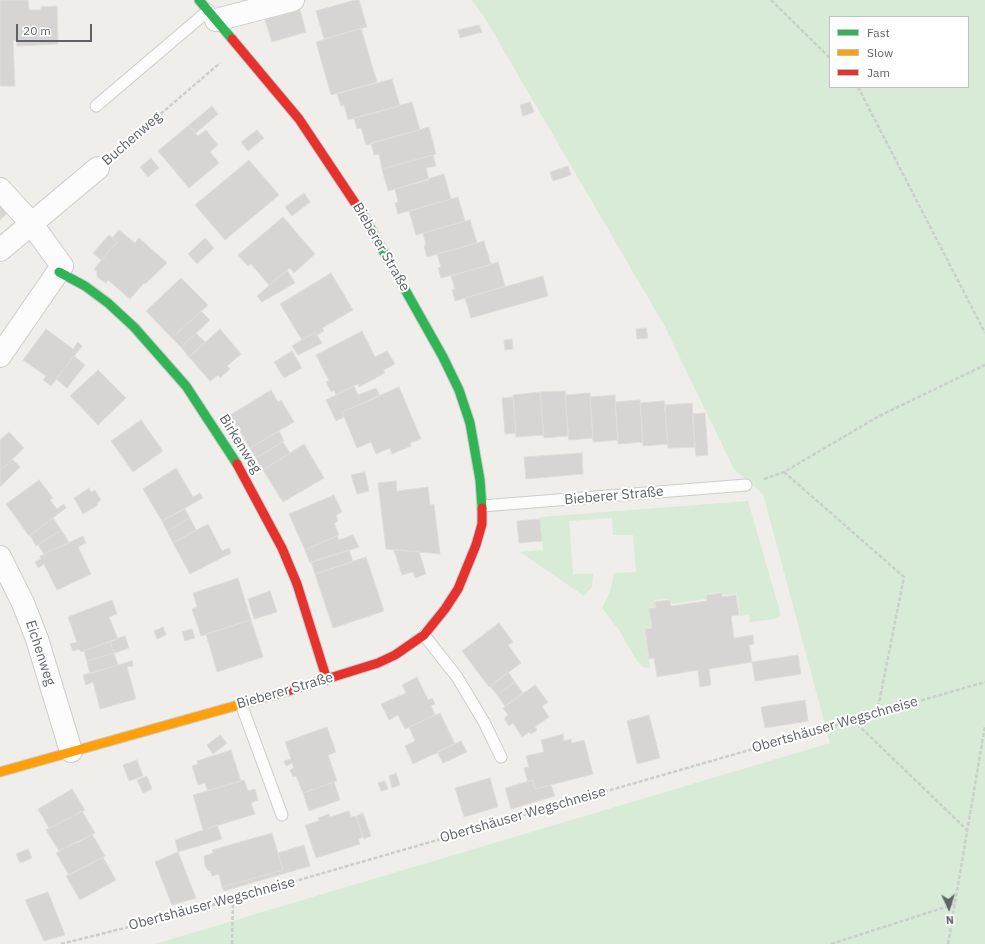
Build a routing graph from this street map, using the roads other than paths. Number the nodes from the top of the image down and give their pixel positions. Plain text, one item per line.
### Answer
1 (199, 0) edge
2 (293, 0) edge
3 (213, 15) junction
4 (96, 106) dead end
5 (98, 168) road end
6 (0, 189) edge
7 (31, 223) junction
8 (0, 250) edge
9 (59, 272) junction
10 (0, 356) edge
11 (746, 485) road end
12 (482, 506) junction
13 (0, 557) edge
14 (424, 635) junction
15 (327, 680) junction
16 (241, 704) junction
17 (71, 751) junction
18 (501, 757) dead end
19 (0, 772) edge
20 (282, 815) dead end

1 - 3 street, Bieberer Straße
2 - 3 street
3 - 4 lane
3 - 12 street, Bieberer Straße
5 - 7 street, Buchenweg
6 - 7 street
7 - 8 street, Buchenweg
7 - 9 street
9 - 10 street
9 - 15 street, Birkenweg
11 - 12 lane, Bieberer Straße
12 - 14 street, Bieberer Straße
13 - 17 street, Eichenweg
14 - 15 street, Bieberer Straße
14 - 18 lane
15 - 16 street, Bieberer Straße
16 - 17 street, Bieberer Straße
16 - 20 lane
17 - 19 street, Bieberer Straße

